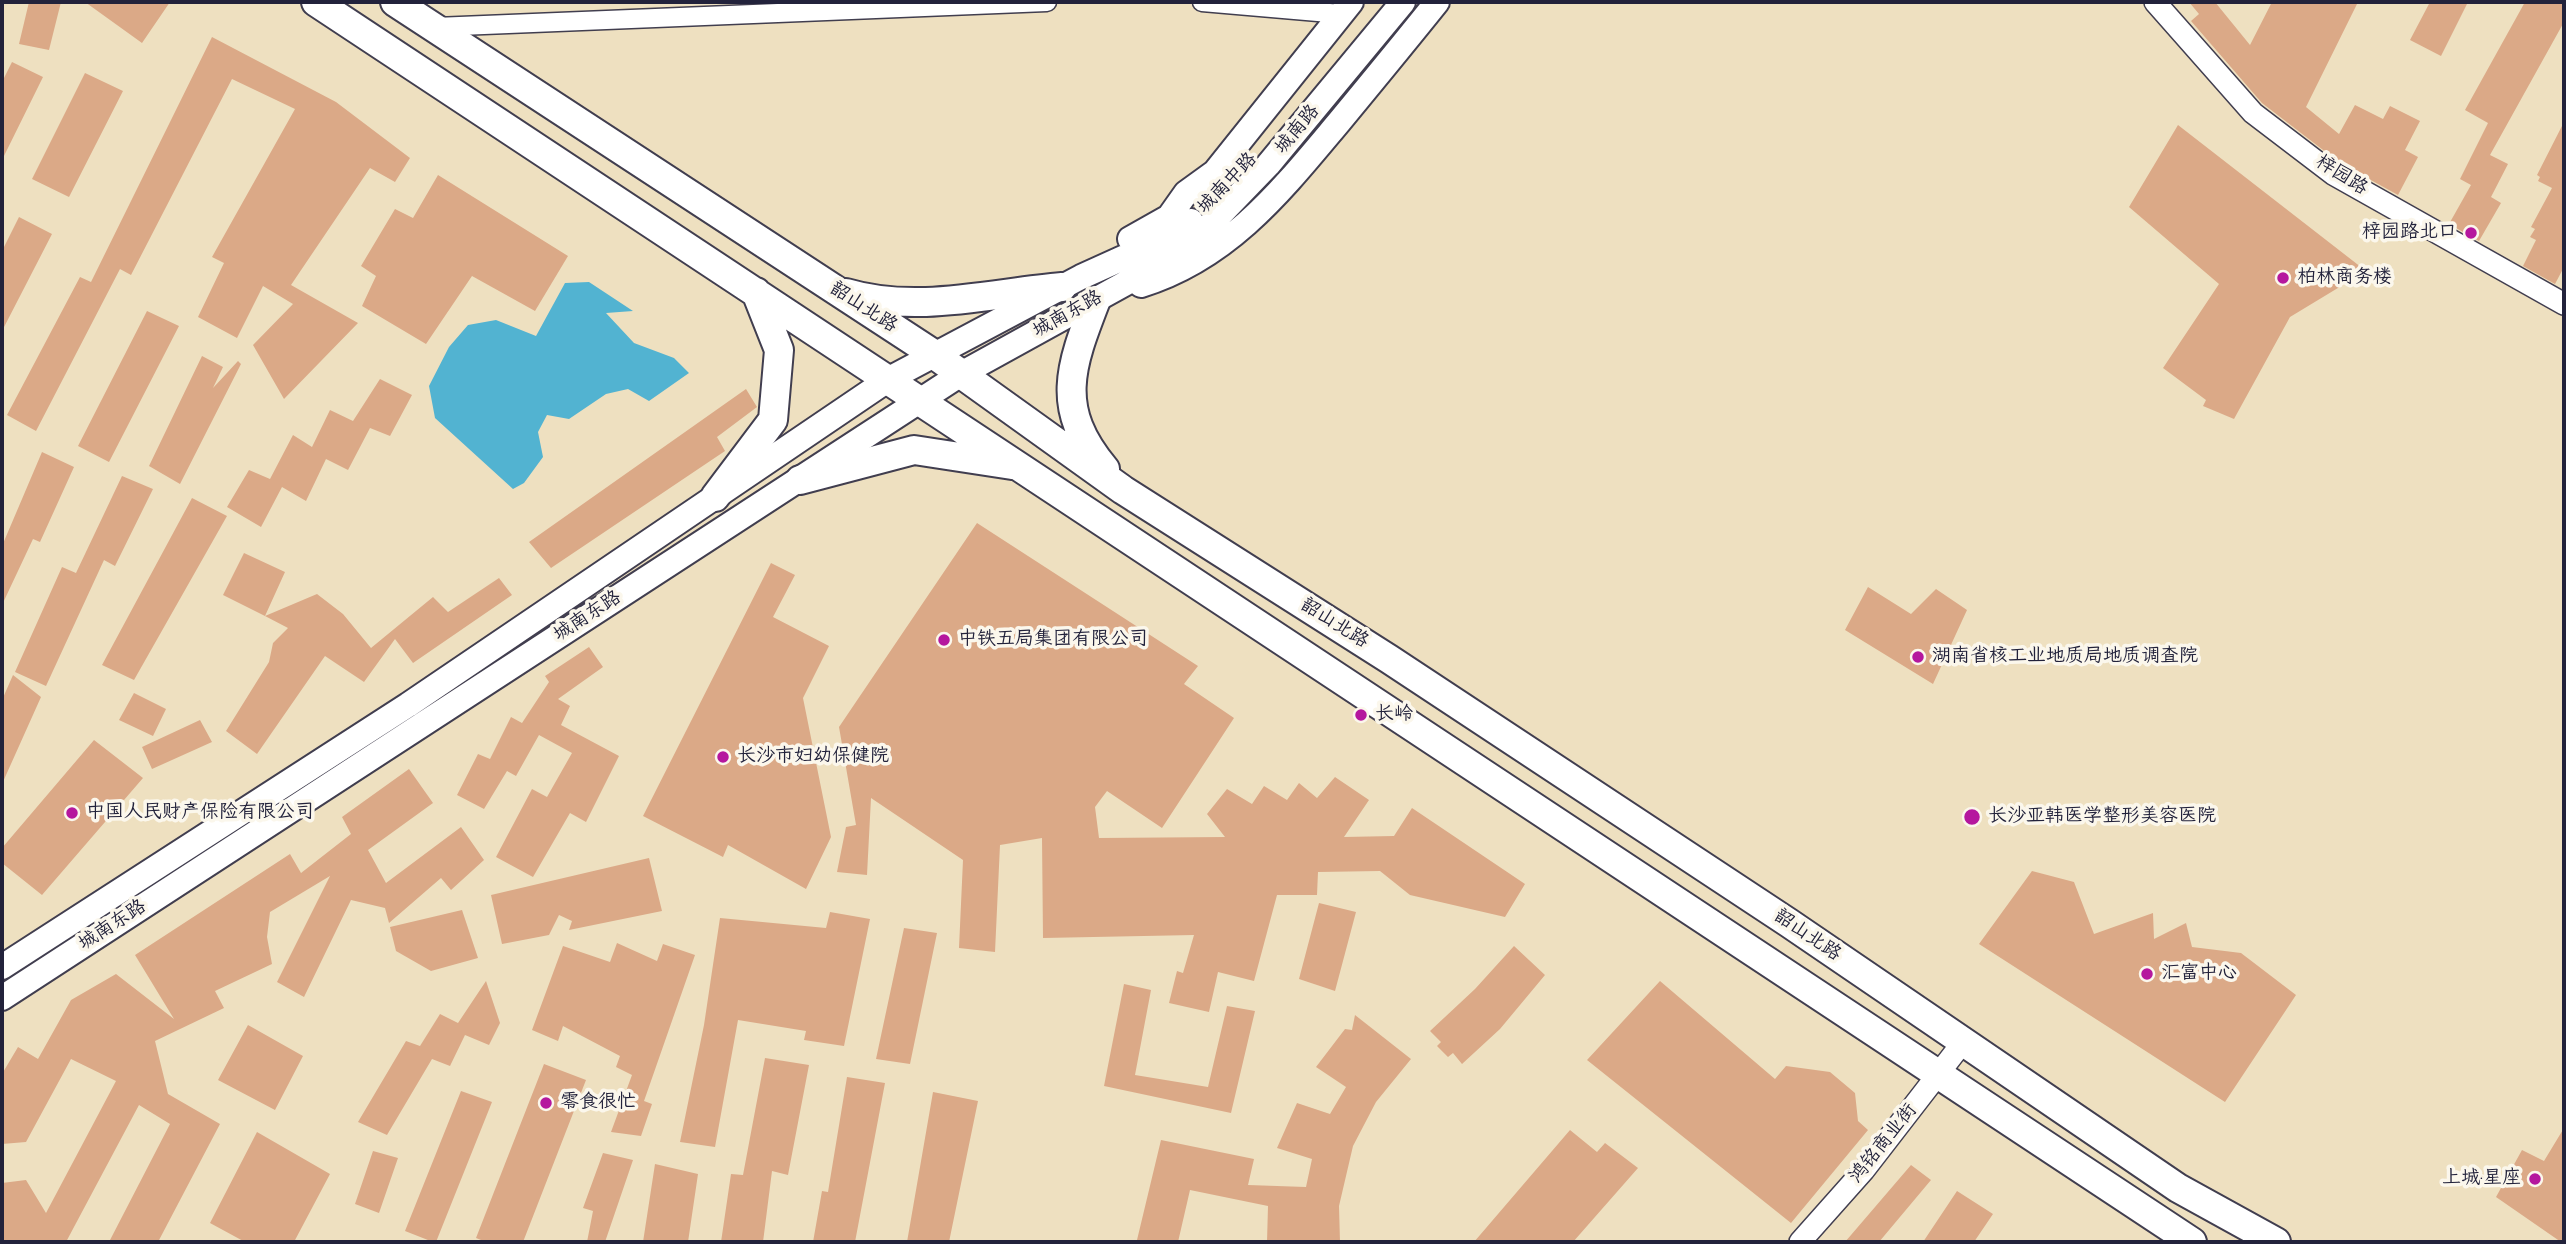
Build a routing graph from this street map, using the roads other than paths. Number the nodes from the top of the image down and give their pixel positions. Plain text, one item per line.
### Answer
1 (316, 2) edge
2 (395, 2) edge
3 (1047, 2) edge
4 (1202, 2) edge
5 (1385, 2) edge
6 (1403, 2) edge
7 (1437, 2) edge
8 (2155, 2) edge
9 (1346, 8) edge
10 (433, 27) junction
11 (1179, 241) junction
12 (833, 288) junction
13 (1086, 290) junction
14 (756, 292) junction
15 (2564, 304) edge
16 (932, 354) junction
17 (961, 374) junction
18 (889, 379) junction
19 (923, 401) junction
20 (1021, 466) junction
21 (800, 480) junction
22 (1123, 490) junction
23 (715, 497) junction
24 (2, 967) edge
25 (2, 998) edge
26 (1963, 1042) junction
27 (1939, 1075) junction
28 (1800, 1242) edge
29 (2192, 1242) edge
30 (2276, 1242) edge

1 - 14 main road
2 - 10 main road, 韶山北路
3 - 10 street
4 - 9 street
5 - 11 main road, 城南中路
6 - 11 main road, 城南路
7 - 13 main road
8 - 15 street, 梓园路
9 - 13 main road
10 - 12 main road, 韶山北路
11 - 13 main road, 城南东路
12 - 13 main road
12 - 16 main road, 韶山北路
13 - 16 main road, 城南东路
13 - 17 main road, 城南东路
13 - 22 main road
14 - 18 main road
14 - 23 main road
16 - 17 main road, 韶山北路
16 - 18 main road, 城南东路
17 - 19 main road, 城南东路
17 - 22 main road, 韶山北路
18 - 19 main road
18 - 23 main road, 城南东路
19 - 20 main road
19 - 21 main road, 城南东路
20 - 21 main road
20 - 27 main road
21 - 25 main road, 城南东路
22 - 26 main road, 韶山北路
23 - 24 main road, 城南东路
26 - 27 street, 鸿铭商业街
26 - 30 main road, 韶山北路
27 - 28 street, 鸿铭商业街
27 - 29 main road

